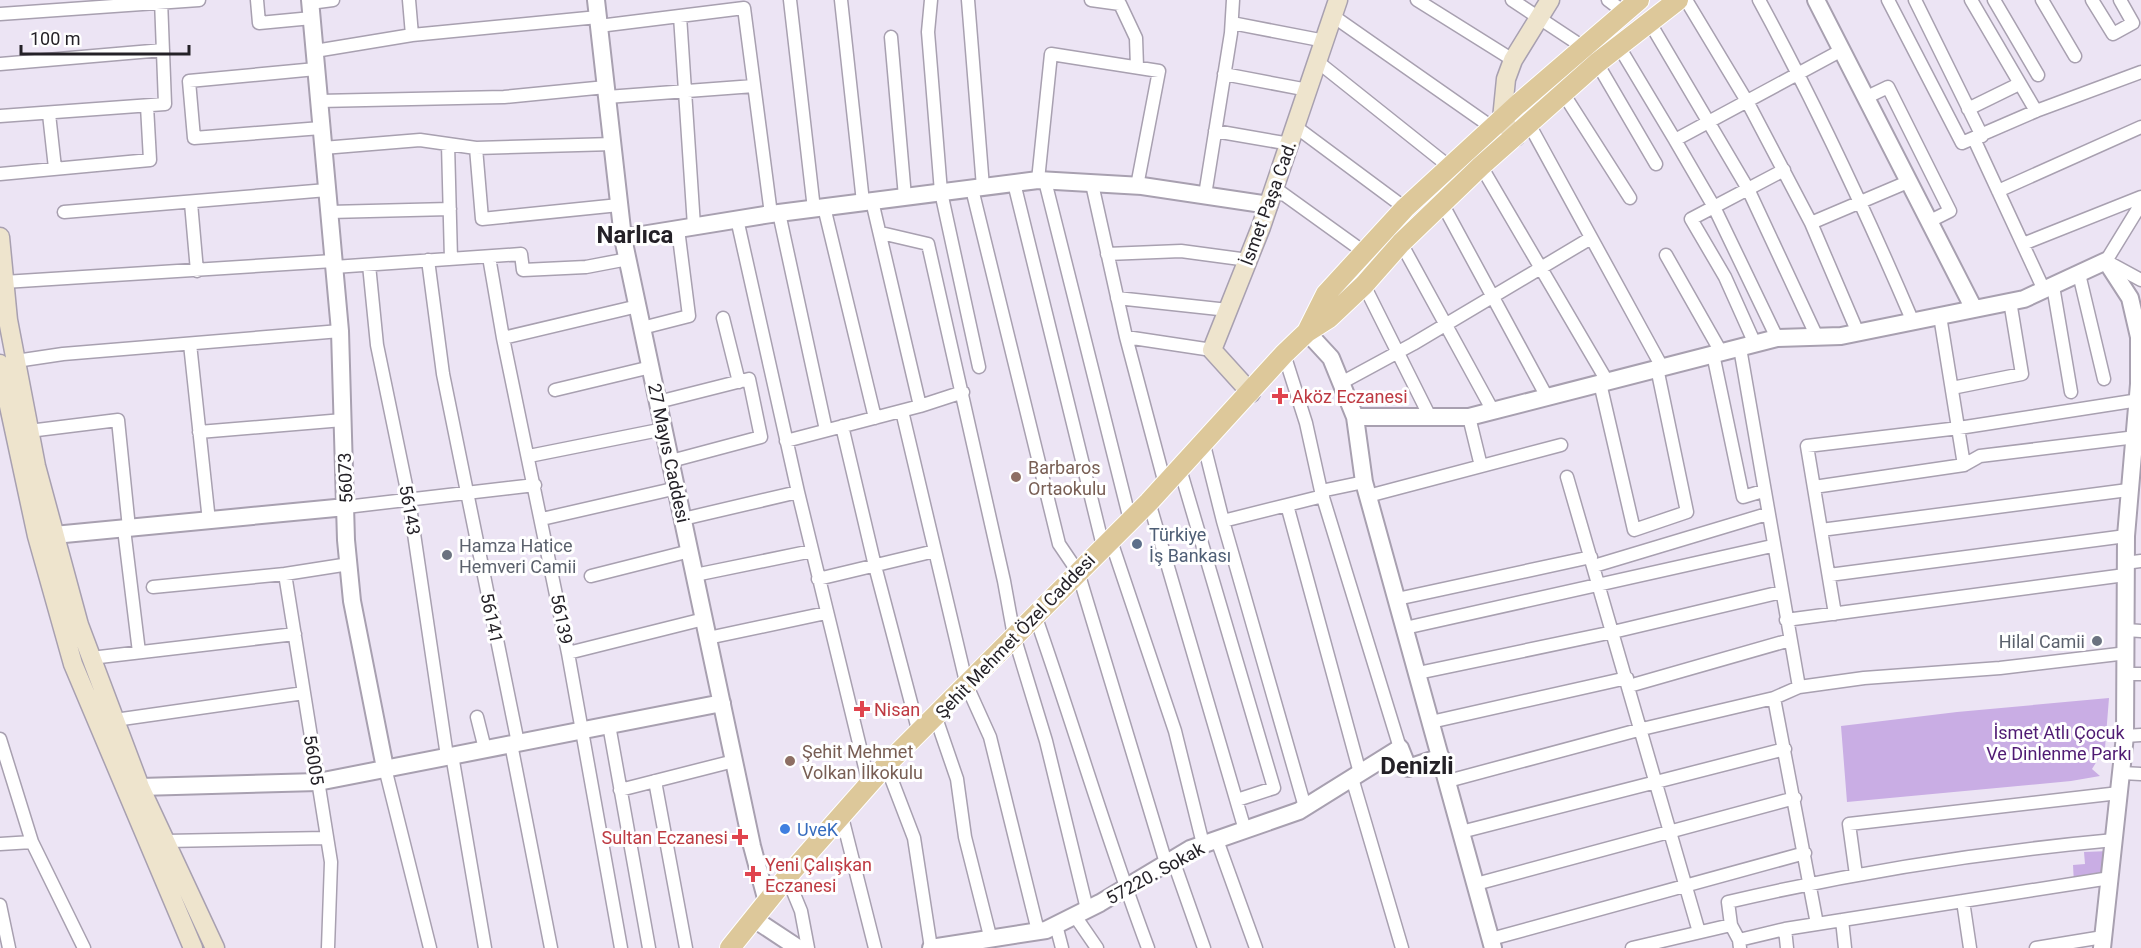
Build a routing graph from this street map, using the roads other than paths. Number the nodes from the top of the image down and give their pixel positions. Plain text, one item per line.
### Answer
1 (199, 0) edge
2 (257, 0) edge
3 (333, 0) edge
4 (409, 0) edge
5 (790, 0) edge
6 (841, 0) edge
7 (931, 0) edge
8 (968, 0) edge
9 (1090, 0) edge
10 (1233, 0) edge
11 (1417, 0) edge
12 (1512, 0) edge
13 (1550, 0) edge
14 (1608, 0) edge
15 (1678, 0) edge
16 (1686, 0) edge
17 (1759, 0) edge
18 (1816, 0) edge
19 (1915, 0) edge
20 (1971, 0) edge
21 (1994, 0) edge
22 (2042, 0) edge
23 (2092, 0) edge
24 (2120, 0) edge
25 (161, 1) edge
26 (1893, 1) edge
27 (105, 3) edge
28 (1631, 6) edge
29 (311, 7) edge
30 (1336, 8) edge
31 (0, 14) edge
32 (598, 14) edge
33 (680, 16) junction
34 (1540, 17) junction
35 (1232, 23) junction
36 (1650, 23) junction
37 (412, 36) junction
38 (891, 37) dead end
39 (1325, 41) junction
40 (1618, 45) junction
41 (1582, 47) junction
42 (163, 50) junction
43 (1842, 50) junction
44 (315, 51) junction
45 (2075, 56) dead end
46 (1513, 60) junction
47 (1318, 62) junction
48 (1597, 63) junction
49 (0, 64) edge
50 (1137, 67) junction
51 (316, 69) junction
52 (2141, 72) edge
53 (1224, 74) junction
54 (1799, 74) junction
55 (2038, 75) dead end
56 (2019, 84) junction
57 (754, 86) junction
58 (1308, 90) junction
59 (607, 92) junction
60 (685, 92) junction
61 (1563, 93) junction
62 (1867, 97) junction
63 (1511, 100) junction
64 (319, 101) junction
65 (1748, 103) junction
66 (147, 106) junction
67 (1968, 108) junction
68 (2036, 111) junction
69 (50, 114) junction
70 (0, 116) edge
71 (1497, 123) junction
72 (1709, 123) junction
73 (2141, 127) edge
74 (321, 128) junction
75 (1215, 131) junction
76 (1522, 131) junction
77 (1293, 135) junction
78 (1978, 137) junction
79 (1675, 140) junction
80 (448, 144) junction
81 (613, 144) junction
82 (323, 148) junction
83 (476, 148) junction
84 (1656, 164) dead end
85 (1481, 166) junction
86 (55, 168) junction
87 (1451, 168) junction
88 (1784, 170) junction
89 (0, 174) edge
90 (1041, 181) junction
91 (1910, 181) junction
92 (1014, 183) junction
93 (1092, 184) junction
94 (1137, 186) junction
95 (978, 188) junction
96 (1749, 189) junction
97 (327, 190) junction
98 (1998, 191) junction
99 (941, 192) junction
100 (1205, 195) junction
101 (1272, 196) junction
102 (905, 197) junction
103 (1630, 198) dead end
104 (868, 202) junction
105 (1861, 202) junction
106 (191, 203) junction
107 (2141, 203) edge
108 (619, 205) junction
109 (1443, 205) junction
110 (1714, 207) junction
111 (819, 208) junction
112 (1406, 208) junction
113 (450, 209) junction
114 (64, 212) dead end
115 (329, 212) junction
116 (775, 214) junction
117 (737, 219) junction
118 (1930, 220) junction
119 (1811, 223) junction
120 (686, 228) junction
121 (881, 233) junction
122 (0, 237) edge
123 (623, 238) junction
124 (1591, 238) junction
125 (1401, 243) junction
126 (2023, 244) junction
127 (1364, 252) junction
128 (1107, 254) junction
129 (1666, 255) dead end
130 (489, 257) junction
131 (451, 259) junction
132 (628, 259) junction
133 (1248, 260) junction
134 (428, 261) junction
135 (2106, 261) junction
136 (334, 264) junction
137 (369, 265) junction
138 (1542, 267) junction
139 (197, 271) junction
140 (2079, 274) junction
141 (2141, 280) edge
142 (4, 282) junction
143 (1364, 285) junction
144 (2048, 288) junction
145 (1492, 297) junction
146 (1117, 298) junction
147 (2010, 301) junction
148 (638, 306) junction
149 (1974, 309) junction
150 (1228, 310) junction
151 (1940, 316) junction
152 (723, 318) dead end
153 (1913, 322) junction
154 (1446, 325) junction
155 (642, 328) junction
156 (340, 331) junction
157 (1307, 332) junction
158 (1858, 333) junction
159 (1126, 337) junction
160 (1817, 337) junction
161 (2140, 337) edge
162 (503, 338) junction
163 (1777, 338) junction
164 (190, 344) junction
165 (1747, 346) junction
166 (1212, 350) junction
167 (1399, 352) junction
168 (1717, 353) junction
169 (1284, 354) junction
170 (8, 362) edge
171 (651, 367) junction
172 (980, 367) dead end
173 (1660, 368) junction
174 (2104, 379) dead end
175 (739, 382) junction
176 (1603, 382) junction
177 (1341, 383) junction
178 (1952, 388) junction
179 (2140, 389) edge
180 (555, 390) dead end
181 (963, 392) junction
182 (2071, 392) dead end
183 (1251, 393) junction
184 (1547, 397) junction
185 (658, 402) junction
186 (920, 406) junction
187 (902, 411) junction
188 (1493, 411) junction
189 (1355, 417) junction
190 (1430, 417) junction
191 (1469, 417) junction
192 (875, 418) junction
193 (343, 420) junction
194 (842, 426) junction
195 (1959, 428) junction
196 (664, 429) junction
197 (826, 430) junction
198 (29, 431) junction
199 (199, 432) junction
200 (2136, 437) junction
201 (786, 441) junction
202 (1204, 445) junction
203 (1561, 445) dead end
204 (529, 456) junction
205 (671, 461) junction
206 (2137, 462) edge
207 (1964, 465) junction
208 (1481, 466) junction
209 (1180, 469) junction
210 (1567, 477) dead end
211 (1165, 484) junction
212 (535, 485) junction
213 (677, 488) junction
214 (1814, 488) junction
215 (1366, 489) junction
216 (2128, 490) junction
217 (1763, 491) junction
218 (798, 492) junction
219 (466, 493) junction
220 (1322, 494) junction
221 (409, 500) junction
222 (1149, 502) junction
223 (1287, 505) junction
224 (346, 507) junction
225 (1767, 514) junction
226 (542, 519) junction
227 (683, 519) junction
228 (1130, 520) junction
229 (209, 521) junction
230 (1223, 521) junction
231 (127, 529) junction
232 (1821, 530) junction
233 (54, 535) junction
234 (2126, 536) junction
235 (1106, 542) junction
236 (1772, 546) junction
237 (690, 550) junction
238 (812, 551) junction
239 (936, 551) junction
240 (1592, 561) junction
241 (349, 564) junction
242 (2134, 565) edge
243 (874, 566) junction
244 (1078, 572) junction
245 (285, 574) junction
246 (695, 575) junction
247 (1829, 575) junction
248 (591, 576) dead end
249 (818, 579) junction
250 (153, 587) dead end
251 (1600, 587) junction
252 (1781, 592) junction
253 (1397, 599) junction
254 (826, 613) junction
255 (1835, 614) junction
256 (1035, 615) junction
257 (704, 619) junction
258 (1786, 620) junction
259 (1405, 628) junction
260 (2134, 630) edge
261 (1613, 632) junction
262 (295, 634) junction
263 (1014, 636) junction
264 (708, 638) junction
265 (1790, 640) junction
266 (139, 652) junction
267 (568, 652) junction
268 (2127, 653) junction
269 (91, 658) junction
270 (1418, 673) junction
271 (2133, 674) edge
272 (1628, 682) junction
273 (967, 686) junction
274 (1799, 687) junction
275 (304, 693) junction
276 (1774, 698) junction
277 (722, 703) junction
278 (477, 717) dead end
279 (936, 718) junction
280 (115, 720) junction
281 (1431, 722) junction
282 (609, 725) junction
283 (1642, 729) junction
284 (581, 731) junction
285 (919, 733) junction
286 (2133, 736) edge
287 (0, 739) edge
288 (515, 743) junction
289 (1400, 748) junction
290 (485, 749) junction
291 (1785, 749) junction
292 (450, 756) junction
293 (1441, 757) junction
294 (734, 760) junction
295 (886, 765) junction
296 (384, 768) junction
297 (2121, 773) junction
298 (2141, 774) edge
299 (1356, 775) junction
300 (655, 781) junction
301 (1448, 781) junction
302 (1657, 781) junction
303 (318, 782) junction
304 (869, 784) junction
305 (140, 786) junction
306 (620, 790) junction
307 (2120, 792) junction
308 (1795, 798) junction
309 (1237, 800) junction
310 (1305, 807) junction
311 (842, 817) junction
312 (1245, 830) junction
313 (1670, 831) junction
314 (1461, 832) junction
315 (327, 838) junction
316 (1, 840) edge
317 (2114, 840) junction
318 (166, 841) junction
319 (32, 842) junction
320 (1210, 842) junction
321 (1805, 853) junction
322 (1170, 861) junction
323 (1856, 875) junction
324 (787, 877) junction
325 (2110, 878) junction
326 (1810, 882) junction
327 (1476, 884) junction
328 (1686, 886) junction
329 (1125, 888) junction
330 (1963, 901) junction
331 (767, 902) junction
332 (0, 905) edge
333 (1081, 912) junction
334 (754, 920) junction
335 (1842, 920) junction
336 (1817, 924) junction
337 (1056, 925) junction
338 (1731, 925) junction
339 (1785, 929) junction
340 (1038, 931) junction
341 (1699, 932) junction
342 (991, 940) junction
343 (777, 941) edge
344 (2103, 942) edge
345 (1492, 943) edge
346 (1740, 944) edge
347 (9, 948) edge
348 (84, 948) edge
349 (193, 948) edge
350 (215, 948) edge
351 (328, 948) edge
352 (430, 948) edge
353 (485, 948) edge
354 (551, 948) edge
355 (621, 948) edge
356 (649, 948) edge
357 (686, 948) edge
358 (730, 948) edge
359 (798, 948) edge
360 (808, 948) edge
361 (875, 948) edge
362 (931, 948) edge
363 (1062, 948) edge
364 (1097, 948) edge
365 (1148, 948) edge
366 (1204, 948) edge
367 (1256, 948) edge
368 (1402, 948) edge
369 (1632, 948) edge
370 (1787, 948) edge
371 (1845, 948) edge
372 (1970, 948) edge
373 (2036, 948) edge

1 - 25 street
2 - 29 street
3 - 29 street
4 - 37 street
5 - 111 street
6 - 104 street
7 - 99 street
8 - 95 street
9 - 50 street
10 - 35 street
11 - 46 street
12 - 34 street
13 - 34 main road
14 - 28 street
15 - 36 main road
16 - 65 street
17 - 54 street
18 - 43 street
19 - 67 street
20 - 56 street
21 - 55 street
22 - 45 street
23 - 24 street
25 - 27 street
25 - 42 street
26 - 78 street
27 - 31 street
28 - 41 main road
29 - 44 street, 56073
30 - 39 main road, İsmet Paşa Cad.
30 - 71 street
32 - 33 street
32 - 37 street
32 - 59 street, 27 Mayıs Caddesi
33 - 57 street
33 - 60 street
34 - 41 street
34 - 46 main road
35 - 39 street
35 - 53 street
36 - 40 main road
36 - 72 street
37 - 44 street
38 - 102 street
39 - 47 main road, İsmet Paşa Cad.
40 - 48 main road
40 - 79 street
41 - 63 main road
42 - 49 street
42 - 66 street
43 - 54 street
43 - 62 street
44 - 51 street, 56073
46 - 63 main road
47 - 58 main road, İsmet Paşa Cad.
47 - 87 street
48 - 61 main road
48 - 84 street
50 - 90 street
50 - 94 street
51 - 64 street, 56073
51 - 74 street
52 - 68 street
53 - 58 street
53 - 75 street
54 - 65 street
54 - 105 street
56 - 67 street
56 - 68 street
57 - 60 street
57 - 116 street
58 - 77 main road, İsmet Paşa Cad.
59 - 60 street
59 - 64 street
59 - 81 street, 27 Mayıs Caddesi
60 - 120 street
61 - 76 main road
61 - 103 street
62 - 91 street
62 - 118 street
63 - 71 main road
63 - 76 main road
64 - 74 street, 56073
65 - 72 street
65 - 88 street
66 - 69 street
66 - 86 street
67 - 78 street
68 - 78 street
69 - 70 street
69 - 86 street
71 - 76 main road
71 - 87 main road
72 - 79 street
72 - 96 street
73 - 98 street
74 - 82 street, 56073
75 - 77 street
75 - 100 street
76 - 85 main road
76 - 124 street
77 - 101 main road, İsmet Paşa Cad.
77 - 112 street
78 - 98 street
79 - 110 street
80 - 82 street
80 - 83 street
80 - 113 street
81 - 83 street
81 - 108 street, 27 Mayıs Caddesi
82 - 97 street, 56073
83 - 108 street
85 - 109 main road
85 - 138 street
86 - 89 street
87 - 112 main road
88 - 96 street
88 - 119 street
90 - 92 street
90 - 93 street
90 - 228 street
91 - 105 street
91 - 118 street
92 - 95 street
92 - 235 street
93 - 94 street
93 - 128 street
94 - 100 street
95 - 99 street
95 - 244 street
96 - 110 street
96 - 160 street
97 - 106 street
97 - 115 street, 56073
98 - 126 street
99 - 102 street
99 - 172 street
100 - 101 street
101 - 127 street
101 - 133 main road, İsmet Paşa Cad.
102 - 104 street
104 - 111 street
104 - 121 street
105 - 119 street
105 - 153 street
106 - 114 street
106 - 139 street
107 - 126 street
107 - 135 street
108 - 123 street, 27 Mayıs Caddesi
109 - 125 main road
109 - 145 street
110 - 163 street
110 - 165 street
111 - 116 street
111 - 192 street
112 - 127 main road
113 - 115 street
113 - 131 street
115 - 136 street, 56073
116 - 117 street
116 - 197 street
117 - 120 street
117 - 201 street
118 - 149 street
119 - 158 street
120 - 123 street
120 - 155 street
121 - 181 street
121 - 186 street
122 - 142 main road
123 - 132 street, 27 Mayıs Caddesi
124 - 138 street
124 - 173 street
125 - 143 main road
125 - 154 street
126 - 144 street
127 - 157 main road
128 - 133 street
128 - 146 street
129 - 168 street
130 - 131 street
130 - 132 street
130 - 162 street, 56139
131 - 134 street
132 - 148 street, 27 Mayıs Caddesi
133 - 150 main road, İsmet Paşa Cad.
134 - 137 street
134 - 219 street, 56141
135 - 140 street
135 - 141 street
135 - 161 street
136 - 137 street
136 - 139 street
136 - 156 street, 56073
137 - 221 street, 56143
138 - 145 street
138 - 176 street
139 - 142 street
140 - 144 street
140 - 174 street
142 - 170 main road
143 - 157 main road
143 - 167 street
144 - 147 street
144 - 182 street
145 - 154 street
145 - 184 street
146 - 150 street
146 - 159 street
147 - 149 street
147 - 178 street
148 - 155 street, 27 Mayıs Caddesi
148 - 162 street
149 - 151 street
150 - 166 main road, İsmet Paşa Cad.
151 - 153 street
151 - 178 street
152 - 175 street
153 - 158 street
154 - 167 street
154 - 188 street
155 - 171 street, 27 Mayıs Caddesi
156 - 164 street
156 - 193 street, 56073
157 - 169 main road, Şehit Mehmet Özel Caddesi
157 - 177 street
158 - 160 street
159 - 166 street
159 - 211 street
160 - 163 street
161 - 179 street
162 - 204 street, 56139
163 - 165 street
164 - 170 street
164 - 199 street
165 - 168 street
165 - 217 street
166 - 183 main road
167 - 177 street
167 - 190 street
168 - 173 street
168 - 217 street
169 - 183 main road, Şehit Mehmet Özel Caddesi
169 - 220 street
170 - 198 main road
170 - 349 main road
171 - 180 street
171 - 185 street, 27 Mayıs Caddesi
173 - 176 street
173 - 176 street
175 - 185 street
175 - 205 street
176 - 184 street
177 - 189 street
178 - 195 street
179 - 195 street
179 - 200 street
181 - 186 street
181 - 263 street
183 - 202 main road, Şehit Mehmet Özel Caddesi
184 - 188 street
185 - 196 street, 27 Mayıs Caddesi
186 - 187 street
187 - 192 street
187 - 239 street
188 - 191 street
189 - 190 street
189 - 215 street
190 - 191 street
191 - 208 street
192 - 194 street
193 - 199 street
193 - 224 street, 56073
194 - 197 street
194 - 243 street
195 - 207 street
195 - 214 street
196 - 204 street
196 - 205 street, 27 Mayıs Caddesi
197 - 201 street
198 - 231 street
198 - 233 main road
199 - 229 street
200 - 206 street
200 - 207 street
201 - 218 street
202 - 209 main road, Şehit Mehmet Özel Caddesi
202 - 230 street
203 - 208 street
204 - 212 street, 56139
205 - 213 street, 27 Mayıs Caddesi
206 - 216 street
207 - 214 street
208 - 215 street
209 - 211 main road, Şehit Mehmet Özel Caddesi
209 - 309 street
210 - 240 street
211 - 222 main road, Şehit Mehmet Özel Caddesi
212 - 219 street
212 - 226 street, 56139
213 - 226 street
213 - 227 street, 27 Mayıs Caddesi
214 - 232 street
215 - 220 street
215 - 253 street
216 - 232 street
216 - 234 street
217 - 225 street
218 - 227 street
218 - 238 street
219 - 221 street
219 - 288 street, 56141
220 - 223 street
220 - 289 street
221 - 224 street
221 - 292 street, 56143
222 - 228 main road, Şehit Mehmet Özel Caddesi
222 - 309 street
223 - 230 street
223 - 299 street
224 - 229 street
224 - 241 street, 56073
225 - 236 street
225 - 240 street
226 - 267 street, 56139
227 - 237 street, 27 Mayıs Caddesi
228 - 235 main road, Şehit Mehmet Özel Caddesi
229 - 231 street
230 - 310 street
231 - 233 street
231 - 266 street
232 - 247 street
233 - 269 main road
234 - 242 street
234 - 247 street
235 - 244 main road, Şehit Mehmet Özel Caddesi
235 - 320 street
236 - 251 street
236 - 252 street
237 - 246 street, 27 Mayıs Caddesi
237 - 248 street
238 - 246 street
238 - 249 street
239 - 243 street
239 - 273 street
240 - 251 street
240 - 253 street
241 - 245 street
241 - 296 street, 56073
242 - 255 street
242 - 260 street
243 - 249 street
243 - 285 street
244 - 256 main road, Şehit Mehmet Özel Caddesi
244 - 322 street
245 - 250 street
245 - 262 street, 56005
246 - 257 street, 27 Mayıs Caddesi
247 - 255 street
249 - 254 street
251 - 259 street
251 - 261 street
252 - 258 street
252 - 261 street
253 - 259 street
254 - 264 street
254 - 304 street
255 - 258 street
256 - 263 main road, Şehit Mehmet Özel Caddesi
256 - 329 street
257 - 264 street, 27 Mayıs Caddesi
257 - 267 street
258 - 265 street
259 - 270 street
260 - 268 street
261 - 270 street
261 - 272 street
262 - 266 street
262 - 275 street, 56005
263 - 273 main road, Şehit Mehmet Özel Caddesi
263 - 333 street
264 - 277 street, 27 Mayıs Caddesi
265 - 272 street
265 - 274 street
266 - 269 street
267 - 284 street, 56139
268 - 271 street
268 - 274 street
269 - 280 main road
270 - 281 street
271 - 286 street
272 - 281 street
272 - 283 street
273 - 279 main road, Şehit Mehmet Özel Caddesi
273 - 340 street
274 - 276 street
275 - 280 street
275 - 303 street, 56005
276 - 283 street
276 - 291 street
277 - 282 street
277 - 294 street, 27 Mayıs Caddesi
278 - 290 street
279 - 285 main road, Şehit Mehmet Özel Caddesi
279 - 342 street
280 - 305 main road
281 - 293 street
282 - 284 street
282 - 306 street
283 - 301 street
283 - 302 street
284 - 288 street
284 - 355 street, 56139
285 - 295 main road, Şehit Mehmet Özel Caddesi
286 - 297 street
287 - 319 street
288 - 290 street
288 - 354 street, 56141
289 - 293 street
289 - 299 street, 57220. Sokak
290 - 292 street
291 - 302 street
291 - 308 street
292 - 296 street
292 - 353 street, 56143
293 - 301 street
294 - 300 street
294 - 331 street, 27 Mayıs Caddesi
295 - 304 main road, Şehit Mehmet Özel Caddesi
295 - 362 street
296 - 303 street
296 - 352 street, 56073
297 - 298 street
297 - 307 street
299 - 310 street, 57220. Sokak
299 - 368 street
300 - 306 street
300 - 357 street
301 - 314 street
302 - 313 street
302 - 314 street
303 - 305 street
303 - 315 street, 56005
304 - 311 main road, Şehit Mehmet Özel Caddesi
305 - 318 main road
306 - 356 street
307 - 317 street
307 - 323 street
308 - 313 street
308 - 321 street
309 - 312 street
310 - 312 street, 57220. Sokak
311 - 324 main road, Şehit Mehmet Özel Caddesi
311 - 361 street
312 - 320 street, 57220. Sokak
313 - 327 street
313 - 328 street
314 - 327 street
315 - 318 street
315 - 351 street, 56005
316 - 319 street
317 - 323 street
317 - 325 street
318 - 350 main road
319 - 348 street
320 - 322 street, 57220. Sokak
320 - 367 street
321 - 326 street
321 - 328 street
322 - 329 street, 57220. Sokak
322 - 366 street
323 - 326 street
324 - 331 main road, Şehit Mehmet Özel Caddesi
324 - 360 street
325 - 330 street
325 - 344 street
326 - 336 street
326 - 338 street
327 - 345 street
328 - 341 street
328 - 345 street
329 - 333 street, 57220. Sokak
329 - 365 street
330 - 335 street
330 - 372 street
331 - 334 main road, Şehit Mehmet Özel Caddesi
332 - 347 street
333 - 337 street, 57220. Sokak
333 - 364 street
334 - 343 street
334 - 358 main road, Şehit Mehmet Özel Caddesi
335 - 336 street
335 - 371 street
336 - 339 street
337 - 340 street, 57220. Sokak
337 - 363 street
338 - 341 street
338 - 346 street
339 - 346 street
339 - 370 street
340 - 342 street, 57220. Sokak
341 - 369 street
342 - 362 street, 57220. Sokak
343 - 359 street
344 - 373 street

